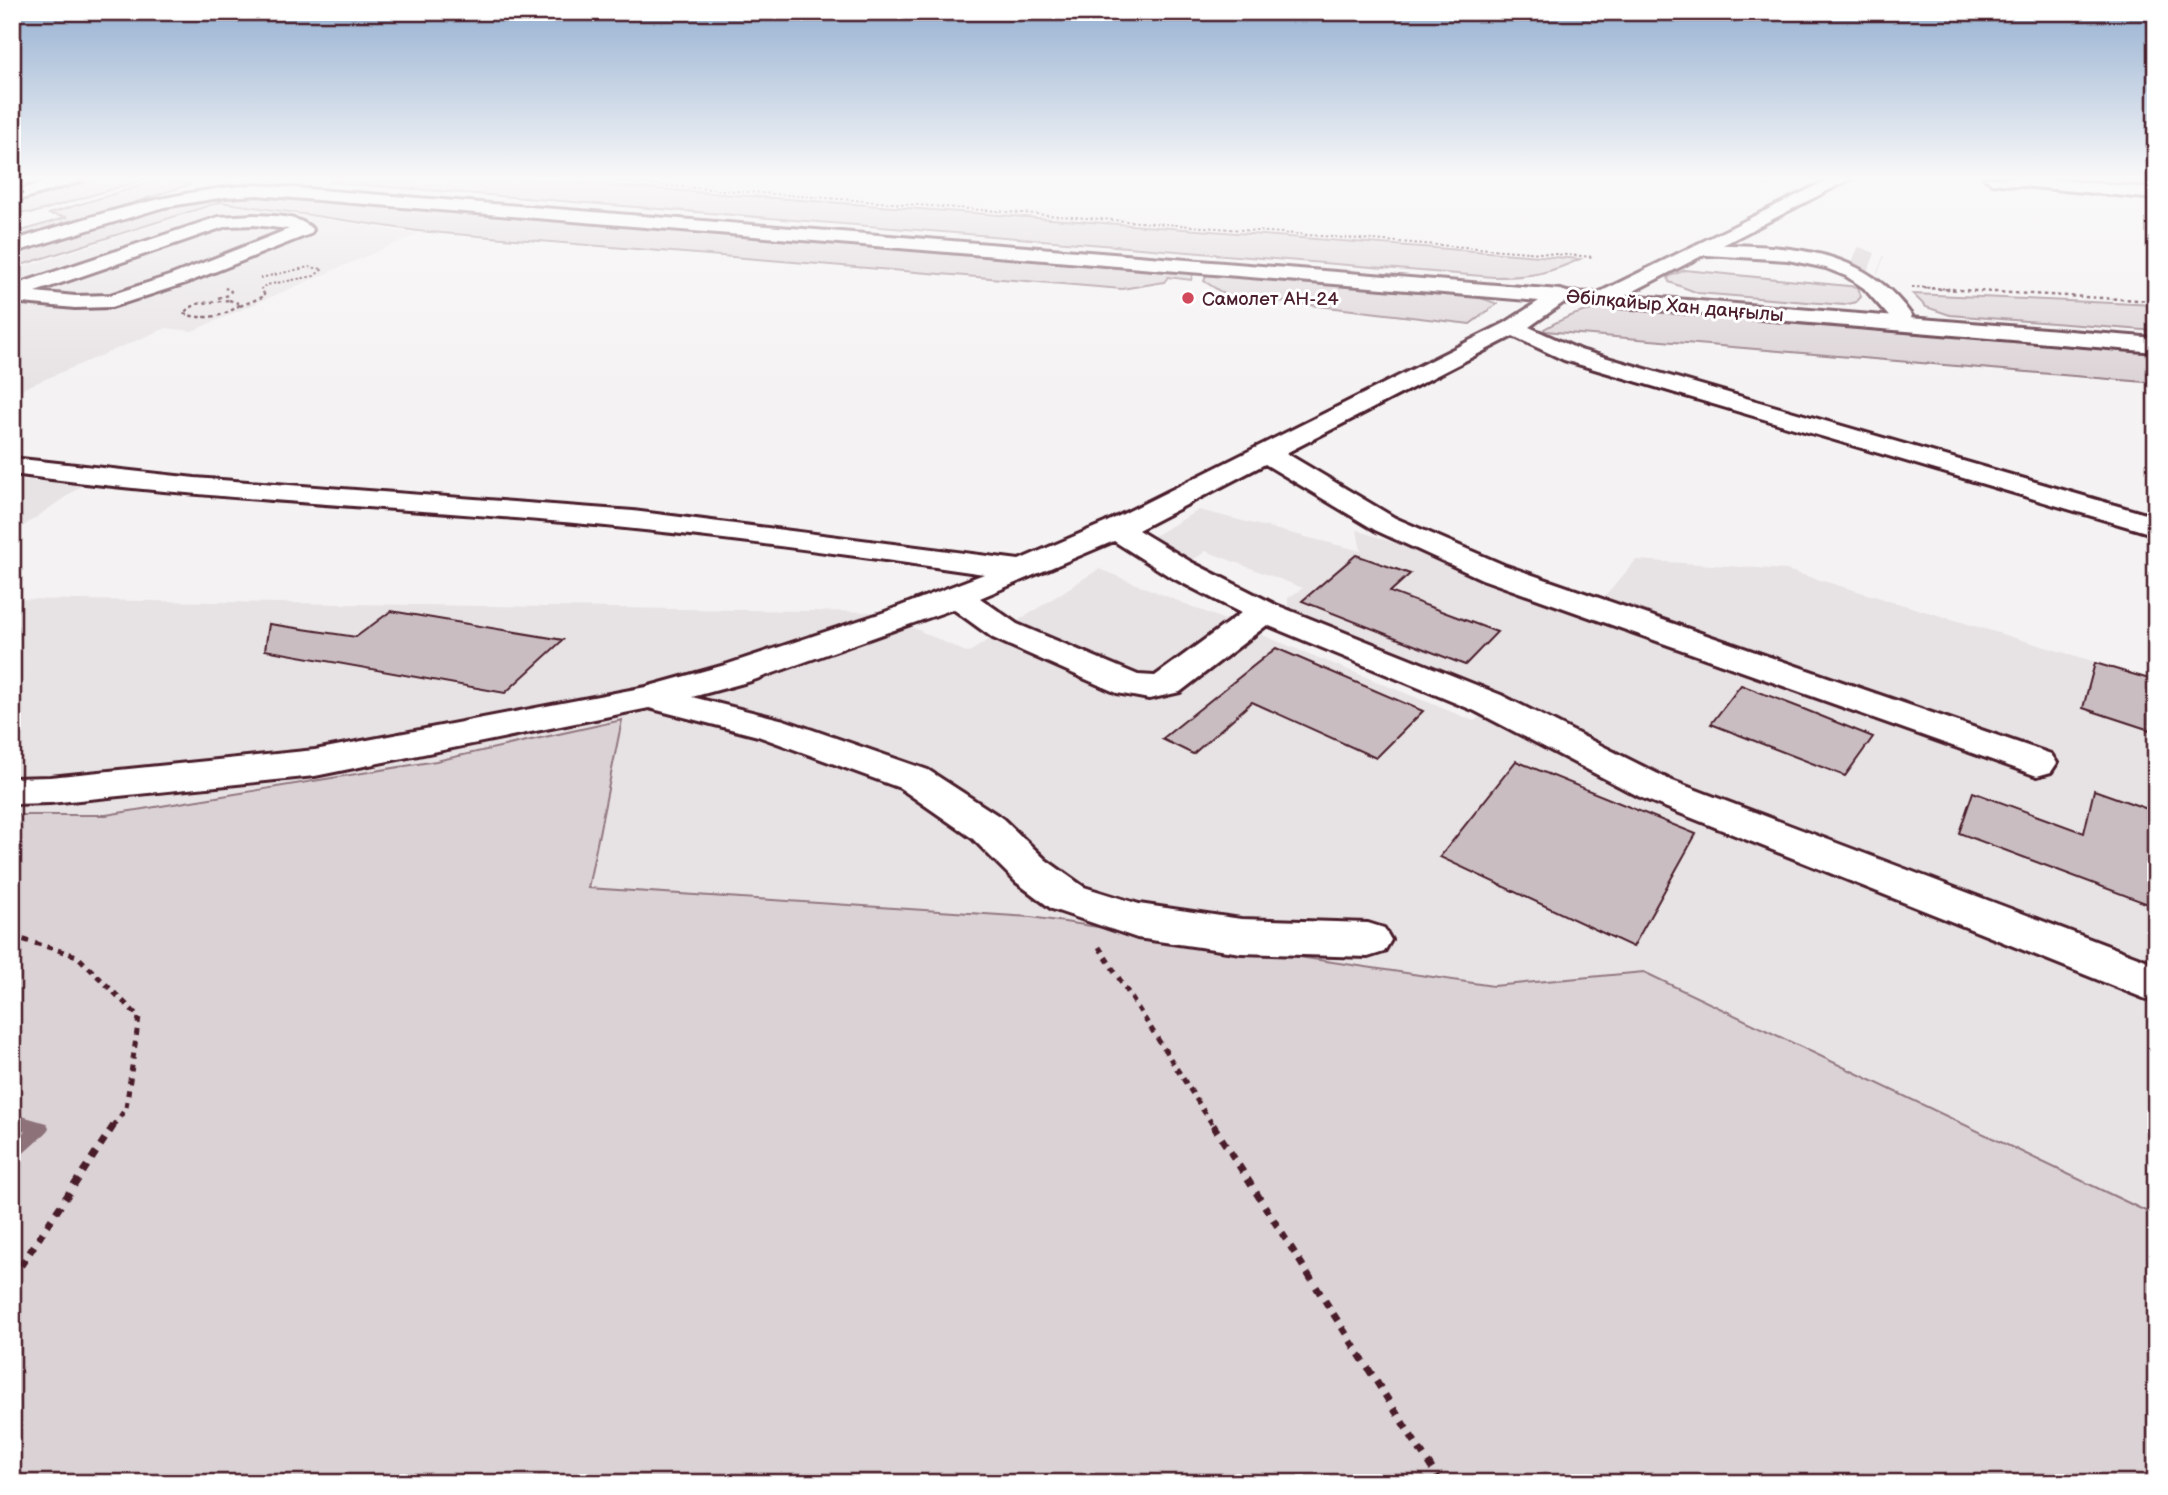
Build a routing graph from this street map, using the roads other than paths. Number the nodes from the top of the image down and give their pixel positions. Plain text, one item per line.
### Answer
1 (146, 248) edge
2 (259, 248) edge
3 (949, 248) edge
4 (1025, 248) edge
5 (1702, 248) edge
6 (1698, 250) junction
7 (1854, 264) junction
8 (1881, 267) tunnel mouth
9 (1604, 290) junction
10 (1567, 293) junction
11 (12, 294) edge
12 (1901, 316) junction
13 (1521, 324) junction
14 (2156, 337) edge
15 (2156, 345) edge
16 (1264, 452) junction
17 (12, 466) edge
18 (2156, 526) edge
19 (1116, 529) junction
20 (1023, 570) junction
21 (958, 597) junction
22 (1264, 612) junction
23 (649, 697) junction
24 (2036, 763) dead end
25 (12, 791) edge
26 (1368, 940) dead end
27 (2156, 985) edge

1 - 11 street
2 - 11 street
3 - 10 street, Әбілқайыр Хан даңғылы
4 - 10 street, Әбілқайыр Хан даңғылы
5 - 6 street
6 - 7 street
6 - 9 street
7 - 8 street
7 - 12 street
9 - 10 street, Әбілқайыр Хан даңғылы
9 - 12 street, Әбілқайыр Хан даңғылы
9 - 13 street
9 - 15 street, Әбілқайыр Хан даңғылы
10 - 13 street
12 - 14 street, Әбілқайыр Хан даңғылы
13 - 16 street
13 - 18 street
16 - 19 street
16 - 24 street
17 - 20 street
19 - 20 street
19 - 22 street
20 - 21 street
21 - 22 street
21 - 23 street
22 - 27 street
23 - 25 street
23 - 26 street

